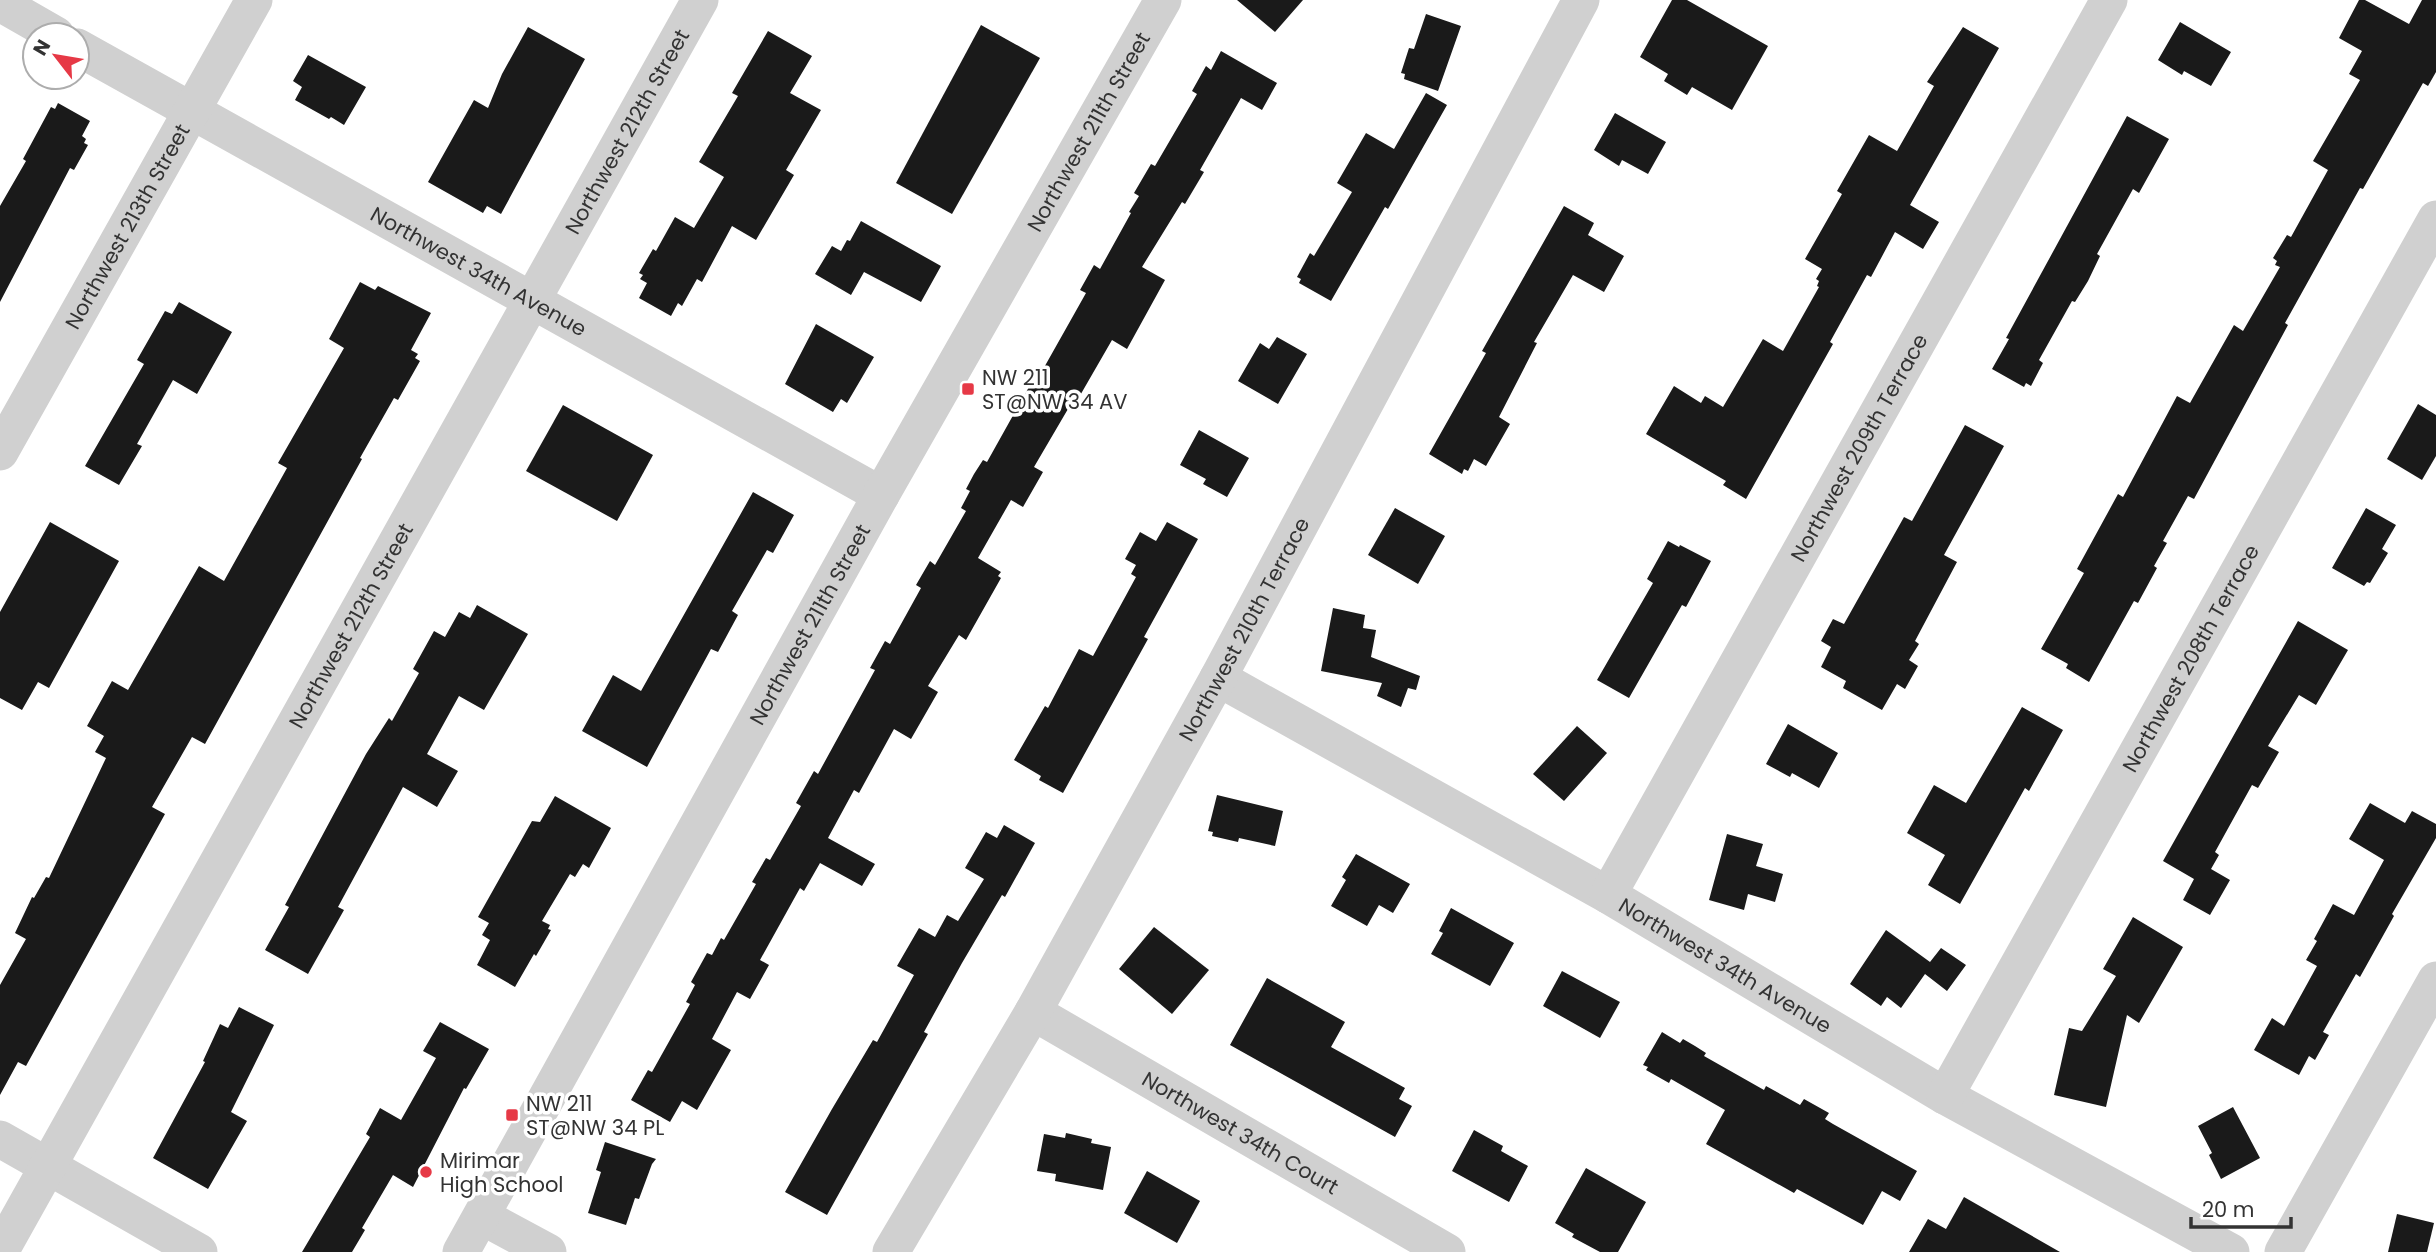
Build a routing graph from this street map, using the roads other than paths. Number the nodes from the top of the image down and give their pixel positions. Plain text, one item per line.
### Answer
1 (254, 0) edge
2 (700, 0) edge
3 (1164, 0) edge
4 (2109, 0) edge
5 (0, 3) edge
6 (1569, 4) edge
7 (32, 21) edge
8 (91, 55) edge
9 (191, 113) junction
10 (2436, 219) edge
11 (532, 302) junction
12 (0, 452) edge
13 (881, 495) junction
14 (1218, 678) junction
15 (1608, 895) junction
16 (2436, 980) edge
17 (1033, 1012) junction
18 (1945, 1096) junction
19 (0, 1139) edge
20 (49, 1167) junction
21 (483, 1217) junction
22 (1409, 1243) edge
23 (0, 1252) edge
24 (199, 1252) edge
25 (461, 1252) edge
26 (548, 1252) edge
27 (891, 1252) edge
28 (1447, 1252) edge
29 (2231, 1252) edge
30 (2283, 1252) edge

1 - 9 street, Northwest 213th Street
2 - 11 street, Northwest 212th Street
3 - 13 street, Northwest 211th Street
4 - 15 street, Northwest 209th Terrace
5 - 7 street
6 - 14 street, Northwest 210th Terrace
8 - 9 street, Northwest 34th Avenue
9 - 11 street, Northwest 34th Avenue
9 - 12 street, Northwest 213th Street
10 - 18 street, Northwest 208th Terrace
11 - 13 street, Northwest 34th Avenue
11 - 20 street, Northwest 212th Street
13 - 21 street, Northwest 211th Street
14 - 15 street, Northwest 34th Avenue
14 - 17 street, Northwest 210th Terrace
15 - 18 street, Northwest 34th Avenue
16 - 30 street
17 - 22 street, Northwest 34th Court
17 - 27 street, Northwest 210th Terrace
18 - 29 street, Northwest 34th Avenue
19 - 20 street
20 - 23 street, Northwest 212th Street
20 - 24 street
21 - 25 street, Northwest 211th Street
21 - 26 street
22 - 28 street, Northwest 34th Court

